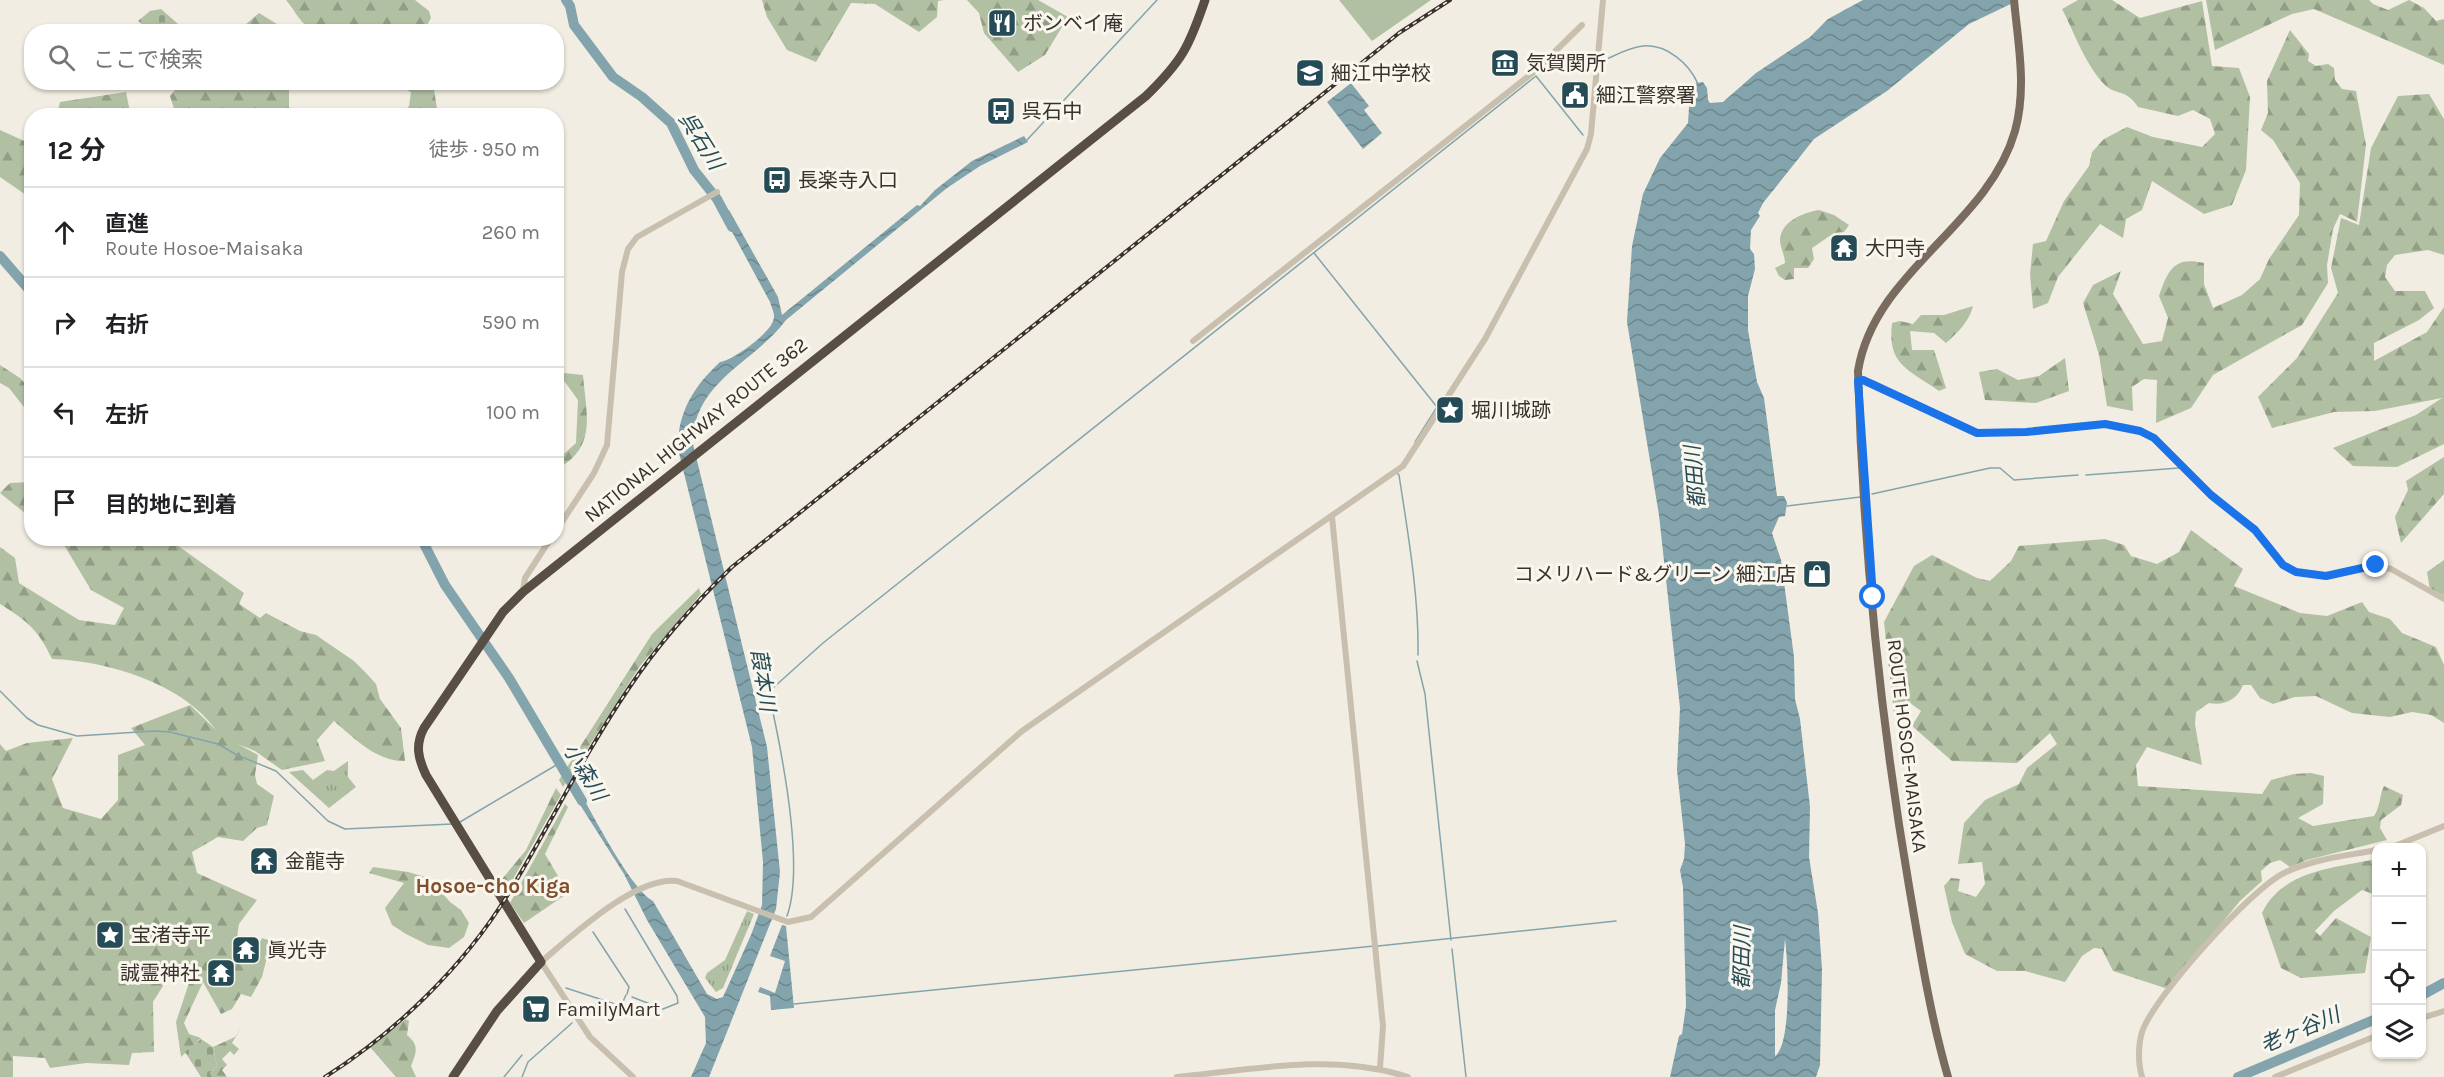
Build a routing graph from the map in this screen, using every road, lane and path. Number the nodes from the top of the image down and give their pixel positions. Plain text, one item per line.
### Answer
1 (1205, 0) edge
2 (1603, 0) edge
3 (2014, 0) edge
4 (1582, 25) dead end
5 (717, 192) dead end
6 (1193, 341) dead end
7 (1858, 381) junction
8 (1332, 517) junction
9 (564, 519) edge
10 (546, 546) edge
11 (523, 592) junction
12 (2444, 599) edge
13 (2444, 826) edge
14 (2402, 843) edge
15 (2372, 851) edge
16 (541, 962) junction
17 (2444, 1011) edge
18 (2426, 1016) edge
19 (2372, 1038) edge
20 (1380, 1068) junction
21 (453, 1077) edge
22 (633, 1077) edge
23 (1177, 1077) edge
24 (1408, 1077) edge
25 (1948, 1077) edge
26 (2142, 1077) edge
27 (2275, 1077) edge

1 - 11 highway, NATIONAL HIGHWAY ROUTE 362
2 - 8 street
3 - 7 main road, ROUTE HOSOE-MAISAKA
4 - 6 street
5 - 9 street
7 - 12 street
7 - 25 main road, ROUTE HOSOE-MAISAKA
8 - 16 street
8 - 20 street
10 - 11 street
11 - 16 highway, NATIONAL HIGHWAY ROUTE 362
13 - 14 street
15 - 26 street
16 - 21 highway
16 - 22 street
17 - 18 street
19 - 27 street
20 - 23 street
20 - 24 street

